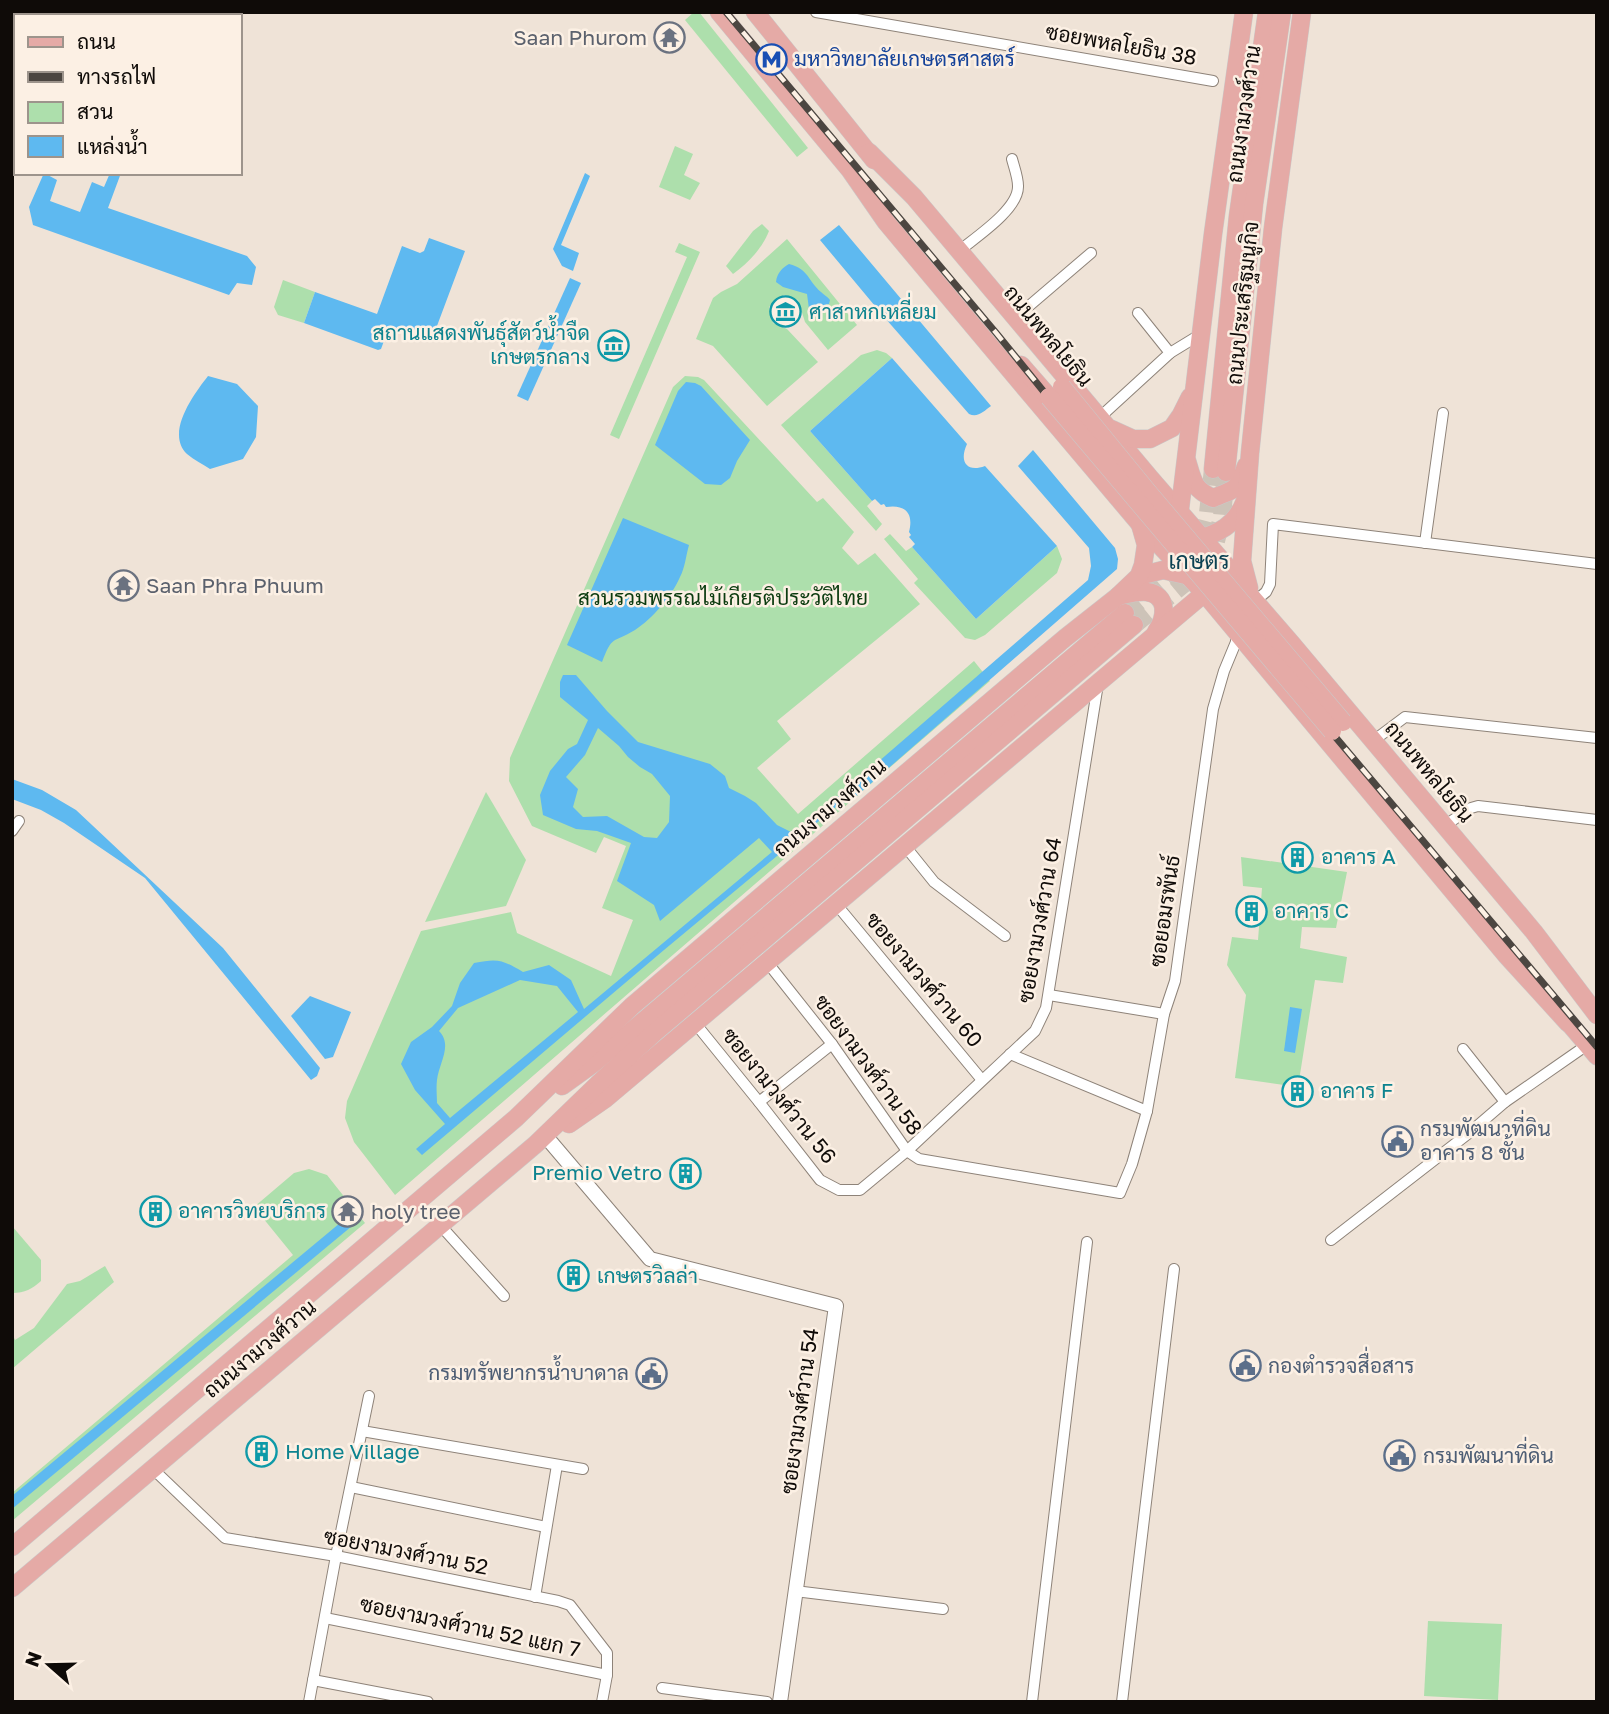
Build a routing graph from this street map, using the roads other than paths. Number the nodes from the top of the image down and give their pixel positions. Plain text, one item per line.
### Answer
1 (719, 12) edge
2 (755, 12) edge
3 (816, 12) edge
4 (1244, 12) edge
5 (1266, 12) edge
6 (1282, 12) edge
7 (1302, 12) edge
8 (1213, 81) dead end
9 (869, 152) junction
10 (1012, 159) dead end
11 (850, 170) junction
12 (959, 251) junction
13 (1091, 253) dead end
14 (1138, 313) dead end
15 (1015, 318) junction
16 (1201, 334) junction
17 (1170, 354) junction
18 (1195, 384) junction
19 (1055, 392) junction
20 (1443, 413) dead end
21 (1104, 423) junction
22 (1080, 453) junction
23 (1250, 453) junction
24 (1186, 459) junction
25 (1247, 495) junction
26 (1179, 511) junction
27 (1245, 522) junction
28 (1145, 529) junction
29 (1195, 539) junction
30 (1425, 543) junction
31 (1597, 564) edge
32 (1230, 570) junction
33 (1139, 576) junction
34 (1203, 583) junction
35 (1253, 600) junction
36 (1125, 612) junction
37 (1236, 631) junction
38 (1152, 638) junction
39 (1292, 643) junction
40 (1265, 666) junction
41 (1099, 681) junction
42 (1338, 726) junction
43 (1597, 738) edge
44 (1373, 741) junction
45 (1597, 820) edge
46 (19, 821) dead end
47 (1444, 826) junction
48 (12, 831) edge
49 (905, 846) junction
50 (836, 904) junction
51 (1005, 936) dead end
52 (767, 962) junction
53 (1049, 995) junction
54 (1593, 1010) edge
55 (1164, 1014) junction
56 (695, 1023) junction
57 (1569, 1023) junction
58 (832, 1044) junction
59 (1463, 1049) dead end
60 (1592, 1051) edge
61 (1010, 1054) junction
62 (982, 1080) junction
63 (759, 1101) junction
64 (1505, 1102) junction
65 (1147, 1111) junction
66 (542, 1142) junction
67 (907, 1152) junction
68 (1120, 1193) joint
69 (440, 1226) junction
70 (1331, 1240) dead end
71 (1087, 1242) dead end
72 (1174, 1269) dead end
73 (504, 1296) dead end
74 (369, 1396) dead end
75 (362, 1431) junction
76 (557, 1465) junction
77 (153, 1469) junction
78 (583, 1469) dead end
79 (351, 1487) junction
80 (546, 1527) junction
81 (12, 1547) edge
82 (336, 1556) junction
83 (12, 1588) edge
84 (795, 1591) junction
85 (535, 1597) junction
86 (943, 1609) dead end
87 (325, 1618) junction
88 (607, 1675) junction
89 (313, 1680) junction
90 (662, 1688) dead end
91 (309, 1702) edge
92 (428, 1702) edge
93 (602, 1702) edge
94 (766, 1702) edge
95 (780, 1702) edge
96 (1032, 1702) edge
97 (1122, 1702) edge

1 - 11 main road, ถนนพหลโยธิน
2 - 9 main road, ถนนพหลโยธิน
3 - 8 street, ซอยพหลโยธิน 38
4 - 16 main road, ถนนประเสริฐมนูกิจ
5 - 6 main road, ถนนงามวงศ์วาน
7 - 23 main road, ถนนประเสริฐมนูกิจ
9 - 12 main road, ถนนพหลโยธิน
9 - 19 main road, ถนนพหลโยธิน
10 - 12 street
11 - 19 main road, ถนนพหลโยธิน
11 - 22 main road, ถนนพหลโยธิน
12 - 15 main road, ถนนพหลโยธิน
13 - 15 street
14 - 17 street
15 - 21 main road, ถนนพหลโยธิน
16 - 17 street
16 - 18 main road, ถนนประเสริฐมนูกิจ
17 - 21 street
18 - 21 main road
18 - 24 main road, ถนนประเสริฐมนูกิจ
19 - 42 main road, ถนนพหลโยธิน, bridge
20 - 30 street
21 - 22 main road
21 - 26 main road, ถนนพหลโยธิน
22 - 28 main road, ถนนพหลโยธิน
23 - 24 main road
23 - 25 main road, ถนนประเสริฐมนูกิจ
24 - 26 main road, ถนนประเสริฐมนูกิจ
25 - 27 main road, ถนนประเสริฐมนูกิจ
25 - 29 main road
26 - 29 main road, ถนนพหลโยธิน
27 - 32 main road
27 - 35 main road, ถนนประเสริฐมนูกิจ
28 - 29 main road
28 - 33 main road
28 - 34 main road, ถนนพหลโยธิน
29 - 32 main road, ถนนพหลโยธิน
29 - 34 main road
30 - 31 street
30 - 35 street
32 - 34 main road
32 - 35 main road, ถนนพหลโยธิน
33 - 34 main road
33 - 36 main road, ถนนงามวงศ์วาน
34 - 35 main road
34 - 37 main road, ถนนพหลโยธิน
34 - 38 main road, ถนนงามวงศ์วาน
35 - 39 main road, ถนนพหลโยธิน
36 - 38 main road
36 - 66 main road, ถนนงามวงศ์วาน
36 - 81 main road, ถนนงามวงศ์วาน
37 - 40 main road, ถนนพหลโยธิน
37 - 55 street, ซอยอมรพันธ์
38 - 41 main road, ถนนงามวงศ์วาน
39 - 40 main road
39 - 44 main road, ถนนพหลโยธิน
40 - 57 main road, ถนนพหลโยธิน
41 - 49 main road, ถนนงามวงศ์วาน
41 - 53 street, ซอยงามวงศ์วาน 64
42 - 54 main road, ถนนพหลโยธิน
42 - 57 main road, ถนนพหลโยธิน
43 - 44 street
44 - 47 main road, ถนนพหลโยธิน
45 - 47 street
46 - 48 street
47 - 54 main road, ถนนพหลโยธิน
49 - 50 main road, ถนนงามวงศ์วาน
49 - 51 street
50 - 52 main road, ถนนงามวงศ์วาน
50 - 62 street, ซอยงามวงศ์วาน 60
52 - 56 main road, ถนนงามวงศ์วาน
52 - 58 street, ซอยงามวงศ์วาน 58
53 - 55 street
53 - 61 street, ซอยงามวงศ์วาน 64
55 - 65 street, ซอยอมรพันธ์
56 - 63 street, ซอยงามวงศ์วาน 56
56 - 66 main road, ถนนงามวงศ์วาน
57 - 60 main road, ถนนพหลโยธิน
58 - 63 street
58 - 67 street, ซอยงามวงศ์วาน 58
59 - 64 street
60 - 64 street
61 - 62 street, ซอยงามวงศ์วาน 64
61 - 65 street
62 - 67 street, ซอยงามวงศ์วาน 64
63 - 67 street, ซอยงามวงศ์วาน 56
64 - 70 street
65 - 68 street, ซอยอมรพันธ์
66 - 69 main road, ถนนงามวงศ์วาน
66 - 84 street, ซอยงามวงศ์วาน 54
67 - 68 street, ซอยงามวงศ์วาน 58
69 - 73 street
69 - 77 main road, ถนนงามวงศ์วาน
71 - 96 street
72 - 97 street
74 - 75 street
75 - 76 street
75 - 79 street
76 - 78 street
76 - 80 street
77 - 82 street, ซอยงามวงศ์วาน 52
77 - 83 main road, ถนนงามวงศ์วาน
79 - 80 street
79 - 82 street
80 - 85 street
82 - 85 street, ซอยงามวงศ์วาน 52
82 - 87 street
84 - 86 street
84 - 95 street, ซอยงามวงศ์วาน 54
85 - 88 street, ซอยงามวงศ์วาน 52
87 - 88 street, ซอยงามวงศ์วาน 52 แยก 7
87 - 89 street
88 - 93 street, ซอยงามวงศ์วาน 52
89 - 91 street
89 - 92 street
90 - 94 street

